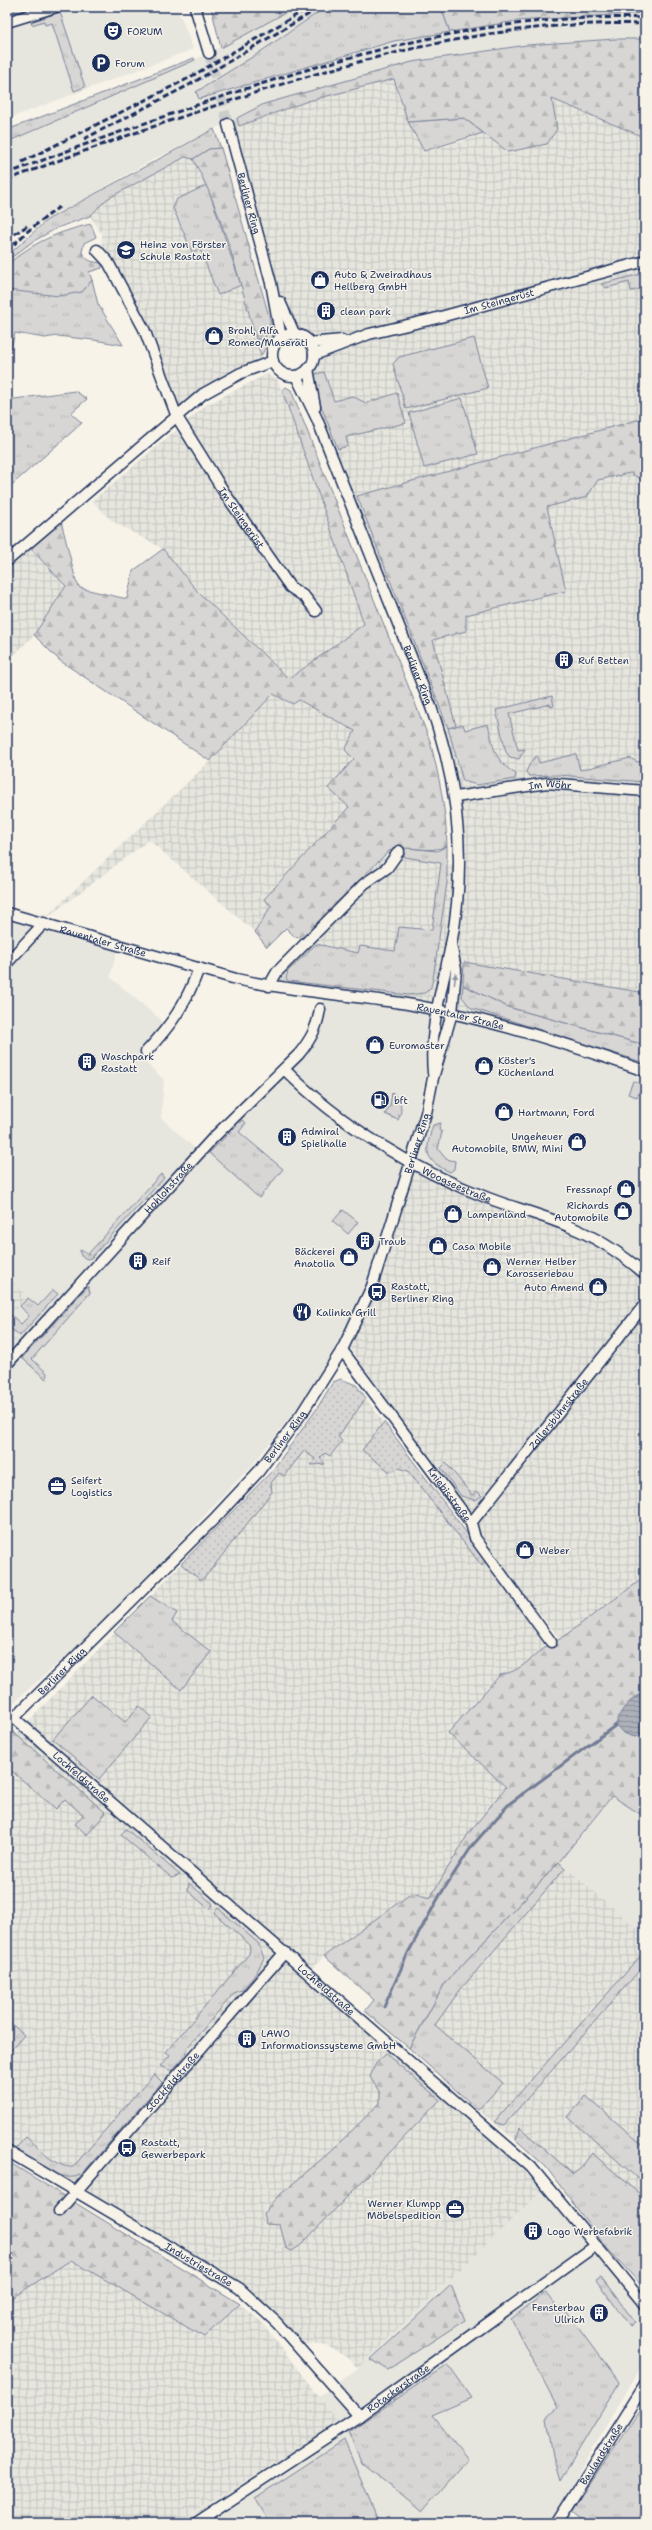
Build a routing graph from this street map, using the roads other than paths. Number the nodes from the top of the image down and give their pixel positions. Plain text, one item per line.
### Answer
1 (56, 7) edge
2 (195, 7) edge
3 (7, 22) edge
4 (209, 53) tunnel mouth
5 (228, 124) tunnel mouth
6 (97, 250) dead end
7 (645, 261) edge
8 (271, 283) junction
9 (295, 335) junction
10 (281, 338) junction
11 (352, 339) junction
12 (309, 343) junction
13 (314, 356) junction
14 (273, 361) junction
15 (308, 369) junction
16 (296, 376) junction
17 (177, 417) junction
18 (317, 419) junction
19 (7, 561) edge
20 (316, 611) dead end
21 (645, 792) edge
22 (456, 797) junction
23 (399, 852) dead end
24 (7, 913) edge
25 (44, 923) junction
26 (451, 944) junction
27 (7, 963) edge
28 (199, 968) junction
29 (269, 986) junction
30 (320, 1009) dead end
31 (436, 1010) junction
32 (452, 1014) junction
33 (146, 1052) dead end
34 (284, 1069) junction
35 (645, 1072) edge
36 (433, 1078) junction
37 (412, 1161) junction
38 (645, 1274) edge
39 (645, 1304) edge
40 (342, 1350) junction
41 (7, 1364) edge
42 (471, 1523) junction
43 (552, 1642) dead end
44 (10, 1715) edge
45 (285, 1952) junction
46 (7, 2151) edge
47 (75, 2193) junction
48 (60, 2211) dead end
49 (595, 2246) junction
50 (644, 2303) edge
51 (645, 2384) edge
52 (359, 2416) junction
53 (196, 2523) edge
54 (557, 2523) edge

1 - 3 street
2 - 4 street
5 - 8 street, Berliner Ring
6 - 17 street, Im Steingerüst
7 - 11 street, Im Steingerüst
8 - 9 street, Berliner Ring
8 - 10 street, Berliner Ring
9 - 10 street
9 - 12 street
10 - 14 street
11 - 12 street, Im Steingerüst
11 - 13 street, Im Steingerüst
12 - 13 street
13 - 15 street
14 - 16 street
14 - 17 street
15 - 16 street
15 - 18 street, Berliner Ring
16 - 18 street, Berliner Ring
17 - 19 street
17 - 20 street, Im Steingerüst
18 - 22 street, Berliner Ring
21 - 22 street, Im Wöhr
22 - 26 street, Berliner Ring
23 - 29 street
24 - 25 street, Rauentaler Straße
25 - 27 street
25 - 28 street, Rauentaler Straße
26 - 31 street, Berliner Ring
32 -> 26 street, Berliner Ring
28 - 29 street, Rauentaler Straße
28 - 33 street
29 - 31 street, Rauentaler Straße
30 - 34 street, Hohlohstraße
31 - 32 street, Rauentaler Straße
31 - 36 street, Berliner Ring
32 - 35 street, Rauentaler Straße
32 - 36 street, Berliner Ring
34 - 37 street, Woogseestraße
34 - 41 street, Hohlohstraße
36 - 37 street, Berliner Ring
37 - 38 street, Woogseestraße
37 - 40 street, Berliner Ring
39 - 42 street, Zollersbühnstraße
40 - 42 street, Kniebisstraße
40 - 44 street, Berliner Ring
42 - 43 street, Kniebisstraße
44 - 45 street, Lochfeldstraße
45 - 47 street, Stockfeldstraße
45 - 49 street, Lochfeldstraße
46 - 47 street, Industriestraße
47 - 48 street, Stockfeldstraße
47 - 52 street, Industriestraße
49 - 50 street, Lochfeldstraße
49 - 52 street, Rotackerstraße
51 - 54 street, Baulandstraße
52 - 53 street, Rotackerstraße

